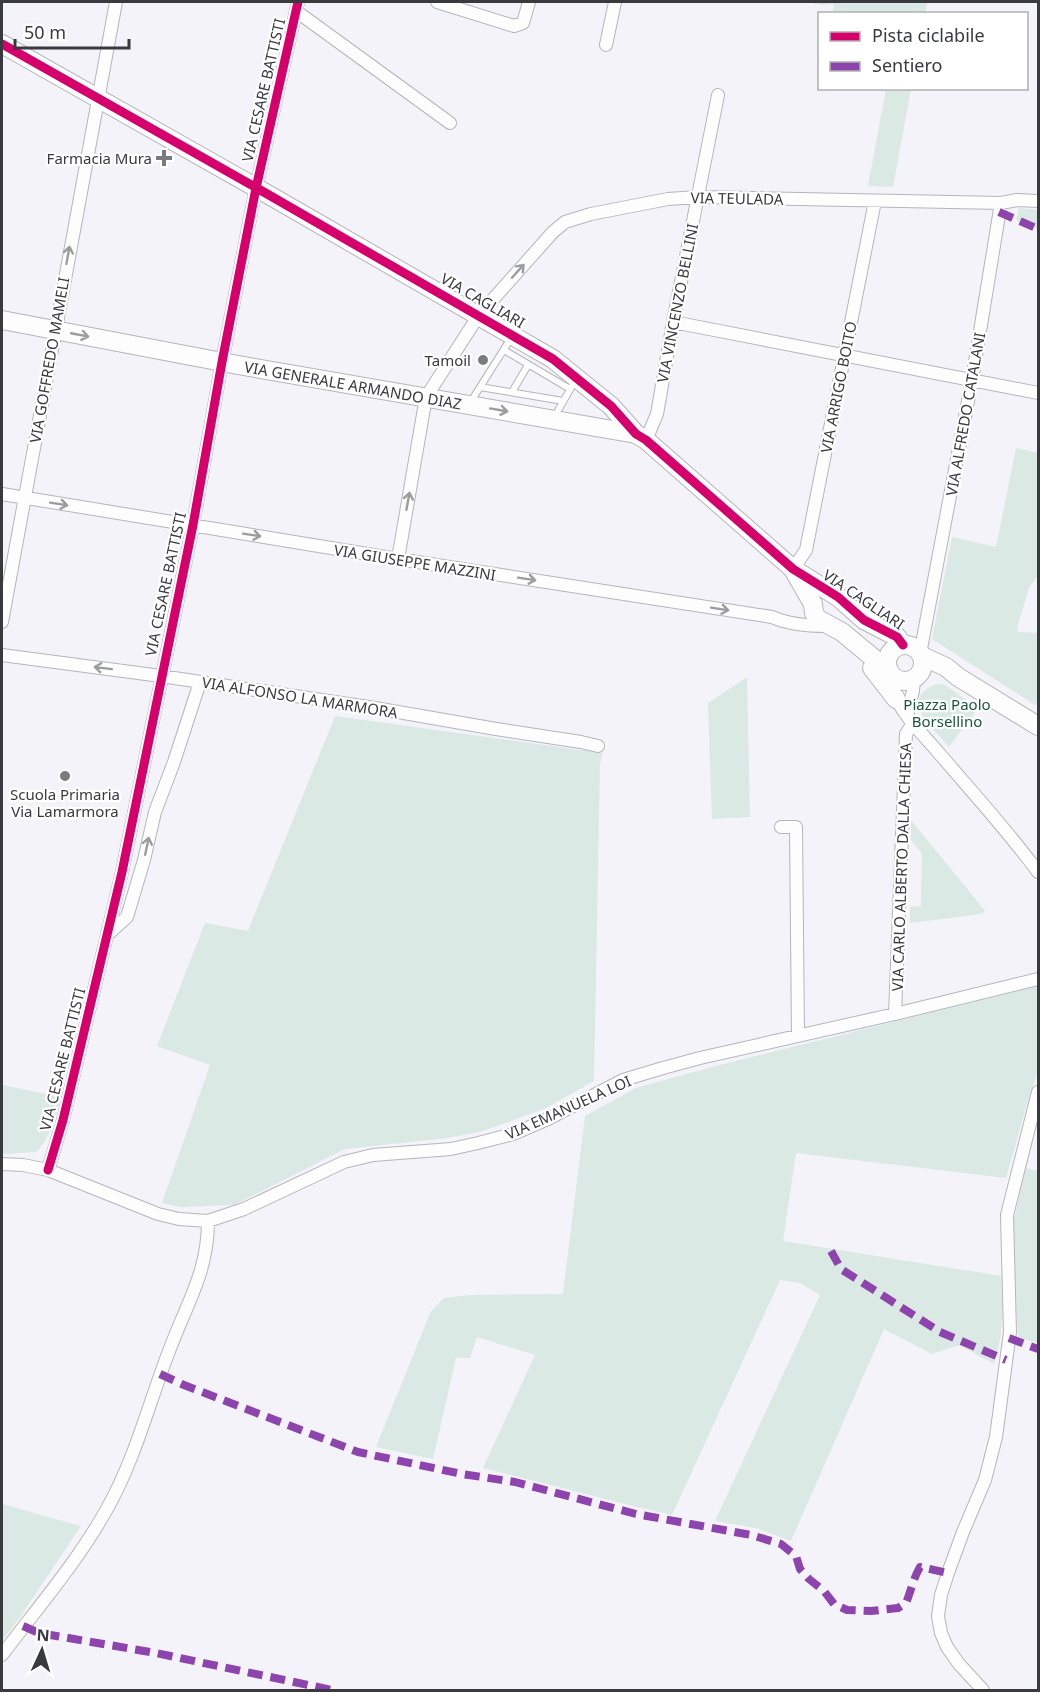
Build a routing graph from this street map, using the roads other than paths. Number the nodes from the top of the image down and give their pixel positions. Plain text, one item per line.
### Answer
1 (116, 2) edge
2 (438, 2) edge
3 (529, 2) edge
4 (615, 2) edge
5 (297, 6) edge
6 (2, 44) edge
7 (606, 45) dead end
8 (718, 95) dead end
9 (97, 98) junction
10 (450, 123) dead end
11 (256, 188) junction
12 (698, 196) junction
13 (875, 201) junction
14 (1038, 201) edge
15 (1001, 203) junction
16 (479, 315) junction
17 (2, 320) edge
18 (673, 322) junction
19 (55, 330) junction
20 (509, 343) junction
21 (844, 355) junction
22 (222, 362) junction
23 (528, 365) junction
24 (972, 380) junction
25 (573, 383) junction
26 (480, 387) junction
27 (512, 392) junction
28 (1038, 393) edge
29 (426, 397) junction
30 (563, 401) junction
31 (469, 405) junction
32 (553, 419) junction
33 (641, 437) junction
34 (2, 494) edge
35 (25, 498) junction
36 (192, 525) junction
37 (398, 559) junction
38 (793, 569) junction
39 (828, 592) junction
40 (813, 604) junction
41 (2, 622) edge
42 (829, 626) junction
43 (858, 646) junction
44 (913, 650) junction
45 (2, 656) edge
46 (890, 673) junction
47 (161, 676) junction
48 (958, 677) junction
49 (915, 678) junction
50 (200, 682) junction
51 (896, 699) junction
52 (910, 719) junction
53 (1038, 726) edge
54 (598, 746) dead end
55 (781, 827) dead end
56 (122, 872) junction
57 (1038, 872) edge
58 (139, 876) junction
59 (107, 935) junction
60 (1038, 979) edge
61 (895, 1014) junction
62 (798, 1036) junction
63 (1038, 1092) edge
64 (2, 1164) edge
65 (48, 1170) junction
66 (208, 1221) junction
67 (2, 1655) edge
68 (984, 1690) edge

1 - 9 street, VIA GOFFREDO MAMELI
2 - 3 street
4 - 7 street
5 - 10 street
5 - 11 street, VIA CESARE BATTISTI
6 - 9 street, VIA CAGLIARI
8 - 12 street, VIA VINCENZO BELLINI
9 - 11 street, VIA CAGLIARI
19 -> 9 street, VIA GOFFREDO MAMELI
11 - 16 street, VIA CAGLIARI
11 - 22 street, VIA CESARE BATTISTI
12 - 13 street, VIA TEULADA
16 -> 12 street, VIA TEULADA
12 - 18 street, VIA VINCENZO BELLINI
13 - 15 street, VIA TEULADA
13 - 21 street, VIA ARRIGO BOITO
14 - 15 street, VIA TEULADA
15 - 24 street, VIA ALFREDO CATALANI
16 - 20 street, VIA CAGLIARI
16 - 29 street, VIA TEULADA
17 - 19 street, VIA GENERALE ARMANDO DIAZ
18 - 21 street
18 - 33 street, VIA VINCENZO BELLINI
19 -> 22 street, VIA GENERALE ARMANDO DIAZ
19 - 35 street, VIA GOFFREDO MAMELI
20 - 23 lane
20 - 25 street, VIA CAGLIARI
20 - 26 lane
21 - 24 street
21 - 38 street, VIA ARRIGO BOITO
22 - 29 street, VIA GENERALE ARMANDO DIAZ
22 - 36 street, VIA CESARE BATTISTI
23 - 25 lane
23 - 27 lane
24 - 28 street
24 - 44 street, VIA ALFREDO CATALANI
25 - 30 lane
25 - 33 street, VIA CAGLIARI
26 - 27 lane
26 - 31 lane
27 - 30 lane
29 - 31 street, VIA GENERALE ARMANDO DIAZ
37 -> 29 street
30 - 32 lane
31 -> 32 street, VIA GENERALE ARMANDO DIAZ
32 - 33 street, VIA GENERALE ARMANDO DIAZ
33 - 38 street, VIA CAGLIARI
34 - 35 street, VIA GIUSEPPE MAZZINI
35 -> 36 street, VIA GIUSEPPE MAZZINI
35 - 41 street, VIA GOFFREDO MAMELI
36 -> 37 street, VIA GIUSEPPE MAZZINI
36 - 47 street, VIA CESARE BATTISTI
37 -> 42 street, VIA GIUSEPPE MAZZINI
38 - 39 street, VIA CAGLIARI
38 - 40 street, VIA CAGLIARI
39 - 40 street, VIA CAGLIARI
39 - 44 street, VIA CAGLIARI
40 - 42 street, VIA CAGLIARI
42 - 43 street, VIA CAGLIARI
43 - 46 street, VIA CAGLIARI
43 - 51 street
44 - 46 street
44 - 48 street, VIA CAGLIARI
44 - 49 street
47 -> 45 street, VIA ALFONSO LA MARMORA
46 - 49 street
46 - 51 street
47 - 50 street, VIA ALFONSO LA MARMORA
47 - 56 street, VIA CESARE BATTISTI
48 - 49 street
48 - 53 street, VIA CAGLIARI
49 - 52 street, VIA CARLO ALBERTO DALLA CHIESA
50 - 54 street, VIA ALFONSO LA MARMORA
58 -> 50 street
51 - 52 street
52 - 57 street
52 - 61 street, VIA CARLO ALBERTO DALLA CHIESA
55 - 62 street
56 - 58 street
56 - 59 street, VIA CESARE BATTISTI
58 - 59 street
59 - 65 street, VIA CESARE BATTISTI
60 - 61 street, VIA EMANUELA LOI
61 - 62 street, VIA EMANUELA LOI
62 - 66 street, VIA EMANUELA LOI
63 - 68 street
64 - 65 street, VIA EMANUELA LOI
65 - 66 street, VIA EMANUELA LOI
66 - 67 street

